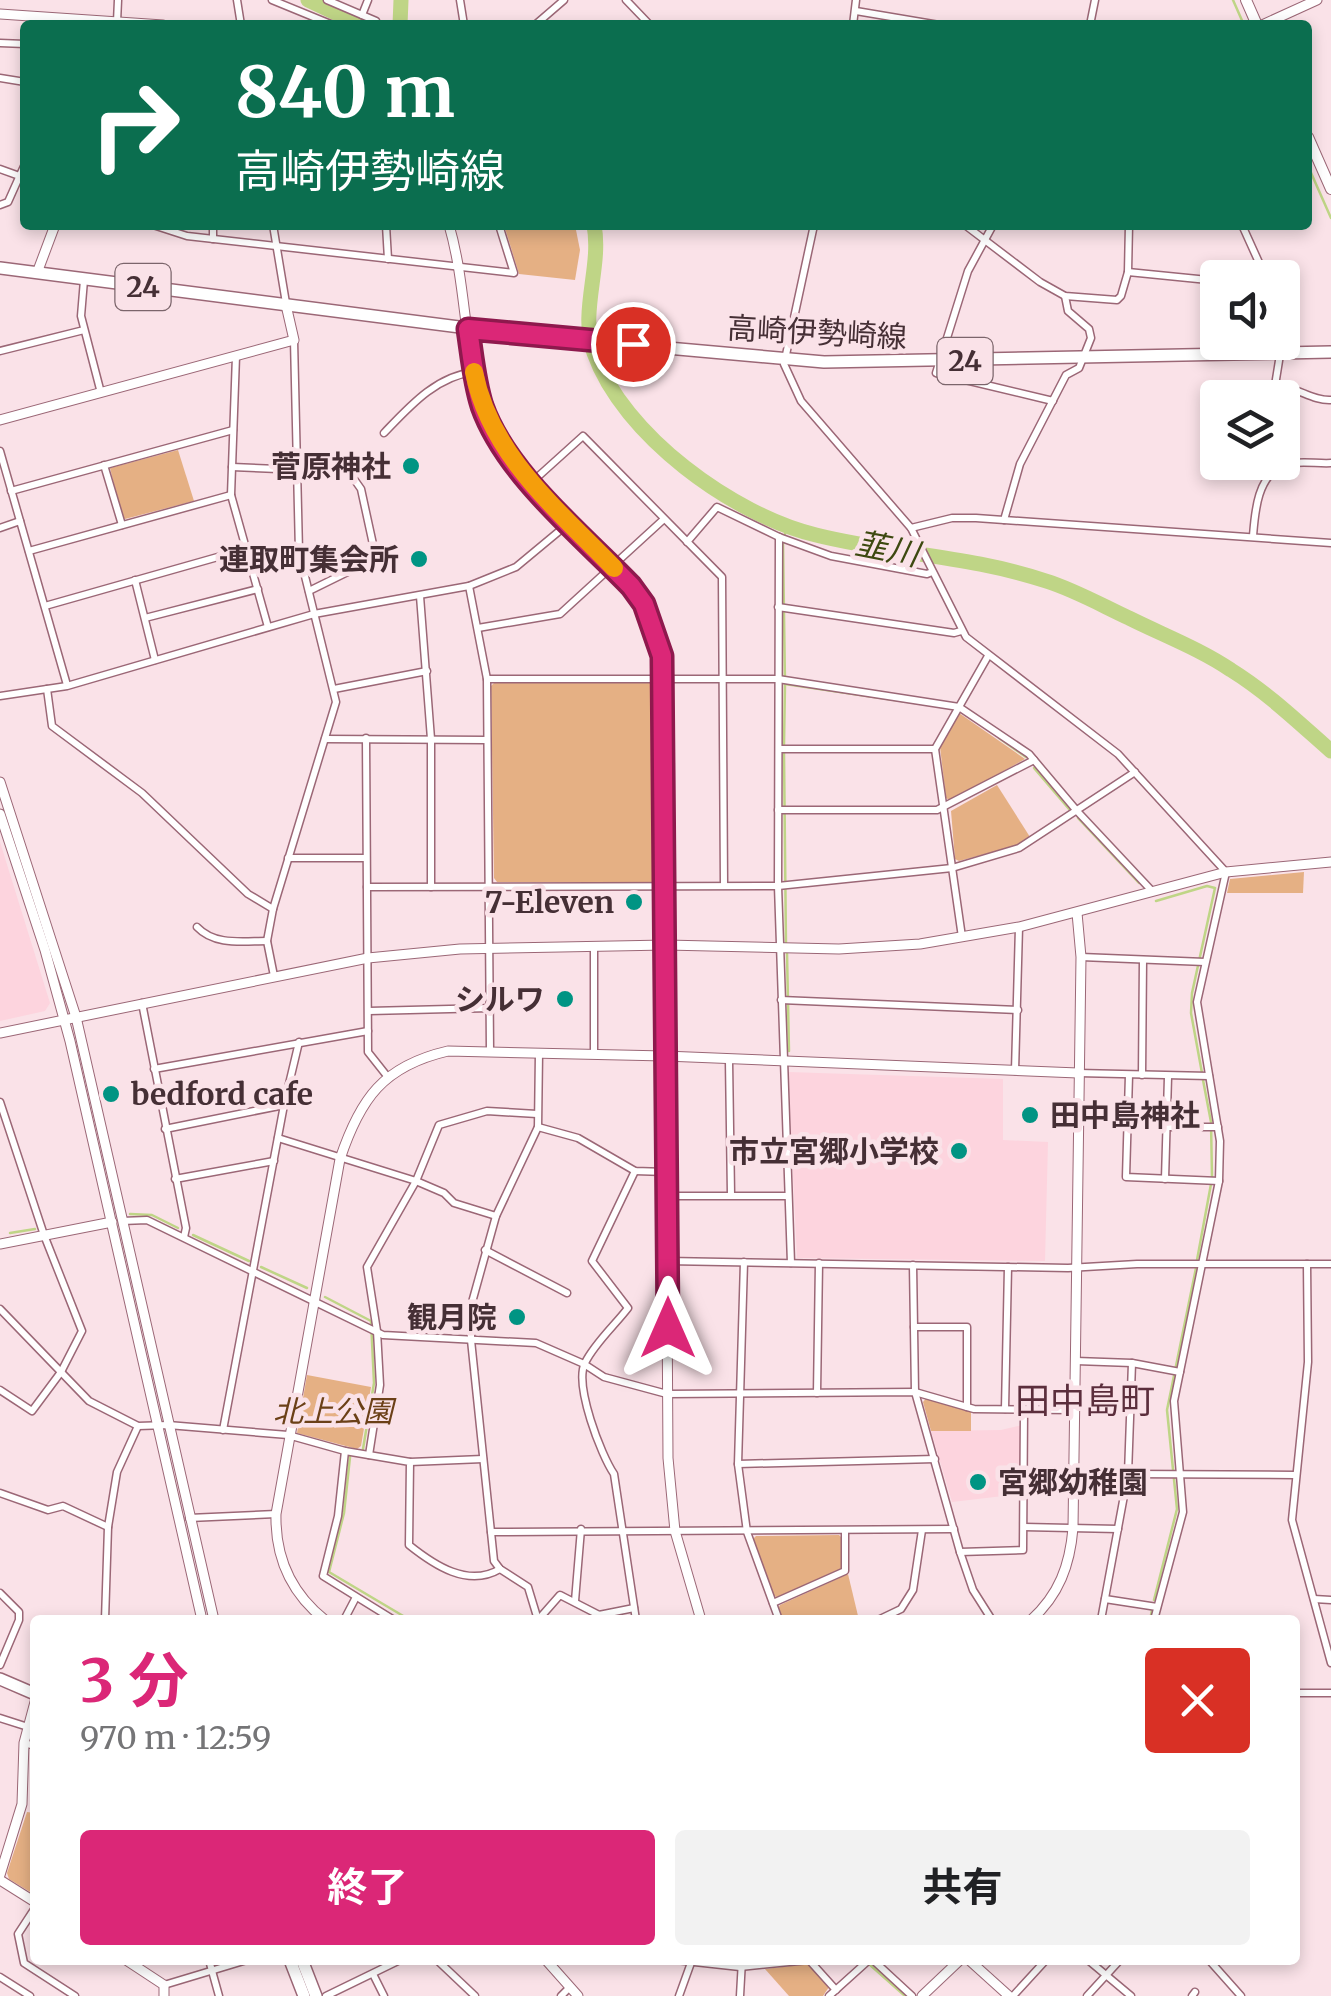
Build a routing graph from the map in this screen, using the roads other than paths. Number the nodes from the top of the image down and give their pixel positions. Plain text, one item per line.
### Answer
1 (272, 0) edge
2 (327, 0) edge
3 (368, 0) edge
4 (564, 0) edge
5 (626, 0) edge
6 (856, 0) edge
7 (1316, 0) edge
8 (856, 11) junction
9 (0, 14) edge
10 (362, 15) junction
11 (78, 20) edge
12 (321, 20) edge
13 (374, 20) edge
14 (542, 20) edge
15 (645, 20) edge
16 (854, 20) edge
17 (909, 20) edge
18 (1271, 20) edge
19 (1312, 146) edge
20 (20, 181) edge
21 (1331, 189) edge
22 (0, 205) edge
23 (53, 230) edge
24 (167, 230) edge
25 (213, 230) edge
26 (274, 230) edge
27 (386, 230) edge
28 (450, 230) edge
29 (501, 230) edge
30 (813, 230) edge
31 (972, 230) edge
32 (990, 230) edge
33 (1129, 230) edge
34 (1244, 230) edge
35 (214, 239) junction
36 (985, 239) junction
37 (276, 247) junction
38 (388, 259) junction
39 (1258, 260) edge
40 (0, 268) edge
41 (459, 268) junction
42 (1128, 272) junction
43 (37, 273) junction
44 (1200, 278) edge
45 (84, 280) junction
46 (1065, 296) junction
47 (286, 305) junction
48 (468, 329) junction
49 (84, 330) junction
50 (294, 340) junction
51 (1300, 347) edge
52 (1200, 350) edge
53 (0, 351) edge
54 (1331, 352) edge
55 (236, 356) junction
56 (1084, 358) junction
57 (785, 359) junction
58 (941, 362) junction
59 (474, 372) junction
60 (1300, 391) edge
61 (101, 393) junction
62 (1331, 400) edge
63 (1054, 401) junction
64 (0, 420) edge
65 (233, 430) junction
66 (384, 432) dead end
67 (0, 451) edge
68 (1300, 462) edge
69 (1331, 463) edge
70 (104, 465) junction
71 (232, 468) junction
72 (298, 470) junction
73 (1268, 480) edge
74 (532, 482) junction
75 (11, 491) junction
76 (232, 495) junction
77 (664, 520) junction
78 (1004, 520) junction
79 (20, 522) junction
80 (569, 522) junction
81 (122, 525) junction
82 (0, 528) edge
83 (911, 528) junction
84 (1253, 536) junction
85 (778, 538) junction
86 (688, 542) junction
87 (1331, 543) edge
88 (246, 549) junction
89 (29, 550) junction
90 (612, 566) junction
91 (931, 568) junction
92 (135, 580) junction
93 (469, 586) junction
94 (258, 589) junction
95 (309, 591) junction
96 (420, 596) junction
97 (45, 606) junction
98 (778, 608) junction
99 (314, 614) junction
100 (146, 618) junction
101 (268, 627) junction
102 (478, 628) junction
103 (961, 631) junction
104 (988, 656) junction
105 (155, 660) junction
106 (427, 671) junction
107 (487, 678) junction
108 (664, 678) junction
109 (723, 678) junction
110 (778, 678) junction
111 (67, 686) junction
112 (47, 689) junction
113 (334, 689) junction
114 (0, 696) edge
115 (959, 706) junction
116 (366, 738) junction
117 (325, 739) junction
118 (430, 739) junction
119 (486, 740) junction
120 (778, 749) junction
121 (935, 750) junction
122 (1034, 760) junction
123 (1135, 772) junction
124 (0, 782) edge
125 (944, 808) junction
126 (778, 810) junction
127 (1076, 811) junction
128 (0, 814) edge
129 (288, 858) junction
130 (366, 858) junction
131 (1331, 862) edge
132 (952, 868) junction
133 (1226, 872) junction
134 (666, 885) junction
135 (724, 885) junction
136 (490, 886) junction
137 (778, 886) junction
138 (367, 887) junction
139 (431, 887) junction
140 (1153, 892) junction
141 (273, 909) junction
142 (1078, 913) junction
143 (197, 926) dead end
144 (1019, 927) junction
145 (962, 938) junction
146 (267, 942) junction
147 (666, 945) junction
148 (594, 946) junction
149 (490, 947) junction
150 (780, 948) junction
151 (1081, 957) junction
152 (368, 958) junction
153 (1143, 960) junction
154 (1205, 962) junction
155 (274, 976) junction
156 (781, 1000) junction
157 (142, 1003) junction
158 (490, 1008) junction
159 (1018, 1010) junction
160 (368, 1011) junction
161 (76, 1018) junction
162 (64, 1020) junction
163 (368, 1032) junction
164 (0, 1033) edge
165 (299, 1042) junction
166 (490, 1051) junction
167 (539, 1052) junction
168 (594, 1054) junction
169 (665, 1056) junction
170 (729, 1061) junction
171 (782, 1062) junction
172 (154, 1069) junction
173 (1014, 1071) junction
174 (1078, 1073) junction
175 (1128, 1075) junction
176 (1142, 1075) junction
177 (387, 1076) junction
178 (1209, 1076) junction
179 (1168, 1077) junction
180 (0, 1102) edge
181 (284, 1104) junction
182 (537, 1114) junction
183 (2, 1116) edge
184 (538, 1127) junction
185 (1168, 1127) junction
186 (165, 1128) junction
187 (1218, 1128) junction
188 (278, 1138) junction
189 (340, 1159) junction
190 (274, 1161) junction
191 (635, 1171) junction
192 (667, 1172) junction
193 (175, 1179) junction
194 (1165, 1179) junction
195 (1219, 1180) junction
196 (416, 1181) junction
197 (666, 1196) junction
198 (731, 1196) junction
199 (787, 1196) junction
200 (496, 1216) junction
201 (117, 1221) junction
202 (44, 1235) junction
203 (184, 1237) junction
204 (0, 1244) edge
205 (485, 1250) junction
206 (667, 1261) junction
207 (744, 1262) junction
208 (791, 1263) junction
209 (819, 1263) junction
210 (1202, 1263) junction
211 (1307, 1264) junction
212 (1331, 1264) edge
213 (913, 1265) junction
214 (1008, 1267) junction
215 (1076, 1268) junction
216 (254, 1270) junction
217 (567, 1293) dead end
218 (314, 1300) junction
219 (0, 1308) edge
220 (914, 1326) junction
221 (377, 1331) junction
222 (471, 1340) junction
223 (1076, 1362) junction
224 (1132, 1363) junction
225 (584, 1364) junction
226 (61, 1372) junction
227 (1180, 1372) junction
228 (0, 1390) edge
229 (915, 1392) junction
230 (817, 1393) junction
231 (668, 1394) junction
232 (740, 1395) junction
233 (968, 1407) junction
234 (1005, 1409) junction
235 (1024, 1410) junction
236 (1074, 1410) junction
237 (163, 1424) junction
238 (138, 1426) junction
239 (223, 1430) junction
240 (288, 1435) junction
241 (345, 1451) junction
242 (369, 1454) junction
243 (935, 1459) junction
244 (483, 1460) junction
245 (410, 1462) junction
246 (738, 1464) junction
247 (1128, 1474) junction
248 (1180, 1474) junction
249 (1295, 1476) junction
250 (0, 1493) edge
251 (276, 1514) junction
252 (188, 1518) junction
253 (108, 1526) junction
254 (1024, 1527) junction
255 (1074, 1528) junction
256 (581, 1529) junction
257 (621, 1529) junction
258 (1118, 1529) junction
259 (675, 1530) junction
260 (922, 1530) junction
261 (954, 1530) junction
262 (846, 1531) junction
263 (492, 1532) junction
264 (747, 1532) junction
265 (960, 1552) junction
266 (500, 1569) junction
267 (0, 1593) edge
268 (355, 1598) junction
269 (1104, 1598) junction
270 (1314, 1599) junction
271 (1331, 1600) edge
272 (575, 1601) junction
273 (773, 1603) junction
274 (1157, 1607) junction
275 (634, 1608) junction
276 (104, 1615) edge
277 (201, 1615) edge
278 (213, 1615) edge
279 (320, 1615) edge
280 (346, 1615) edge
281 (385, 1615) edge
282 (536, 1615) edge
283 (542, 1615) edge
284 (635, 1615) edge
285 (700, 1615) edge
286 (777, 1615) edge
287 (890, 1615) edge
288 (989, 1615) edge
289 (1036, 1615) edge
290 (1102, 1615) edge
291 (1155, 1615) edge
292 (1331, 1663) edge
293 (0, 1664) edge
294 (0, 1679) edge
295 (30, 1692) edge
296 (1300, 1693) edge
297 (1331, 1693) edge
298 (0, 1718) edge
299 (30, 1720) edge
300 (28, 1727) junction
301 (30, 1744) edge
302 (22, 1804) junction
303 (30, 1806) edge
304 (0, 1877) edge
305 (30, 1901) edge
306 (30, 1914) edge
307 (132, 1965) edge
308 (210, 1965) edge
309 (231, 1965) edge
310 (292, 1965) edge
311 (304, 1965) edge
312 (390, 1965) edge
313 (443, 1965) edge
314 (550, 1965) edge
315 (691, 1965) edge
316 (741, 1965) edge
317 (814, 1965) edge
318 (865, 1965) edge
319 (877, 1965) edge
320 (955, 1965) edge
321 (975, 1965) edge
322 (1041, 1965) edge
323 (1093, 1965) edge
324 (1115, 1965) edge
325 (1213, 1965) edge
326 (212, 1971) junction
327 (373, 1974) junction
328 (1105, 1976) junction
329 (0, 1977) edge
330 (570, 1987) junction
331 (164, 1990) edge
332 (836, 1990) junction
333 (30, 1996) edge
334 (75, 1996) edge
335 (220, 1996) edge
336 (304, 1996) edge
337 (316, 1996) edge
338 (326, 1996) edge
339 (384, 1996) edge
340 (475, 1996) edge
341 (561, 1996) edge
342 (578, 1996) edge
343 (679, 1996) edge
344 (740, 1996) edge
345 (829, 1996) edge
346 (912, 1996) edge
347 (922, 1996) edge
348 (1011, 1996) edge
349 (1087, 1996) edge
350 (1131, 1996) edge
351 (1240, 1996) edge

1 - 12 street
2 - 10 street
3 - 10 street
4 - 14 street
5 - 15 street
6 - 8 street
7 - 18 street
8 - 16 street
8 - 17 street
9 - 11 street
10 - 13 street
19 - 21 main road
20 - 22 street
23 - 43 street
24 - 35 street
25 - 35 street
26 - 37 street
27 - 38 street
28 - 41 street
29 - 41 street
30 - 57 street
31 - 36 street
32 - 36 street
33 - 42 street
34 - 39 street
35 - 37 street
36 - 46 street
36 - 58 street
37 - 38 street
37 - 47 street
38 - 41 street
40 - 43 main road, 24
41 - 48 street
42 - 44 street
42 - 46 street
43 - 45 main road, 24
45 - 47 main road, 24
45 - 49 street
46 - 56 street
47 - 48 main road, 24
47 - 50 street
48 - 57 main road, 高崎伊勢崎線 / 24
48 - 59 street
49 - 53 street
49 - 61 street
50 - 55 street
50 - 72 street
51 - 54 main road, 高崎伊勢崎線 / 24
52 - 56 main road, 高崎伊勢崎線 / 24
55 - 61 street
55 - 65 street
56 - 58 main road, 高崎伊勢崎線 / 24
56 - 63 street
57 - 58 main road, 高崎伊勢崎線 / 24
57 - 83 street
58 - 63 street
59 - 66 street
59 - 74 street
60 - 62 street
61 - 64 street
63 - 78 street
65 - 70 street
65 - 71 street
67 - 75 street
68 - 69 street
70 - 75 street
70 - 81 street
71 - 72 street
71 - 76 street
72 - 95 street
72 - 95 street
73 - 84 street
74 - 77 street
74 - 80 street
75 - 79 street
76 - 81 street
76 - 88 street
77 - 86 street
77 - 90 street
78 - 83 street
78 - 84 street
79 - 82 street
79 - 89 street
80 - 90 street
80 - 93 street
81 - 89 street
83 - 91 street
84 - 87 street
85 - 86 street
85 - 91 street
85 - 98 street
86 - 109 street
88 - 92 street
88 - 94 street
89 - 97 street
90 - 102 street
90 - 108 street
91 - 103 street
92 - 97 street
92 - 100 street
93 - 96 street
93 - 102 street
94 - 100 street
94 - 101 street
95 - 99 street
96 - 99 street
96 - 106 street
97 - 111 street
98 - 103 street
98 - 110 street
99 - 101 street
99 - 113 street
100 - 105 street
101 - 105 street
102 - 107 street
103 - 104 street
104 - 115 street
104 - 123 street
105 - 111 street
106 - 113 street
106 - 118 street
107 - 108 street
107 - 119 street
108 - 109 street
108 - 134 street
109 - 110 street
109 - 135 street
110 - 115 street
110 - 120 street
111 - 112 street
112 - 114 street
112 - 141 street
113 - 117 street
115 - 121 street
115 - 122 street
116 - 117 street
116 - 118 street
116 - 130 street
117 - 129 street
118 - 119 street
118 - 139 street
119 - 136 street
120 - 121 street
120 - 126 street
121 - 125 street
122 - 125 street
122 - 127 street
123 - 127 street
123 - 133 street
124 - 161 street
125 - 126 street
125 - 132 street
126 - 137 street
127 - 132 street
127 - 140 street
128 - 162 street
129 - 130 street
129 - 141 street
130 - 138 street
131 - 133 street
132 - 137 street
132 - 145 street
133 - 140 street
133 - 154 street
134 - 135 street
134 - 136 street
134 - 147 street
135 - 137 street
136 - 139 street
136 - 149 street
137 - 150 street
138 - 139 street
138 - 152 street
140 - 142 street
141 - 146 street
142 - 144 street
142 - 151 street
143 - 146 street
144 - 145 street
144 - 159 street
145 - 150 street
146 - 155 street
147 - 148 street
147 - 150 street
147 - 169 street
148 - 149 street
148 - 168 street
149 - 152 street
149 - 158 street
150 - 156 street
151 - 153 street
151 - 174 street
152 - 155 street
152 - 160 street
153 - 154 street
153 - 176 street
154 - 178 street
155 - 157 street
156 - 159 street
156 - 171 street
157 - 161 street
157 - 172 street
158 - 160 street
158 - 166 street
159 - 173 street
160 - 163 street
161 - 162 street
161 - 201 street
162 - 164 street
162 - 201 street
163 - 165 street
163 - 177 street
165 - 172 street
165 - 181 street
166 - 167 street
166 - 177 street
167 - 168 street
167 - 182 street
168 - 169 street
169 - 170 street
169 - 192 street
170 - 171 street
170 - 198 street
171 - 173 street
171 - 199 street
172 - 186 street
173 - 174 street
174 - 175 street
174 - 215 street
175 - 176 street
175 - 194 street
176 - 179 street
177 - 189 street
178 - 179 street
178 - 187 street
179 - 185 street
180 - 183 street
181 - 186 street
181 - 188 street
182 - 184 street
182 - 196 street
183 - 202 street
184 - 191 street
184 - 200 street
185 - 187 street
185 - 194 street
186 - 193 street
187 - 195 street
188 - 189 street
188 - 190 street
189 - 196 street
189 - 218 street
190 - 193 street
190 - 216 street
191 - 192 street
191 - 225 street
192 - 197 street
193 - 203 street
194 - 195 street
195 - 210 street
196 - 200 street
196 - 221 street
197 - 198 street
197 - 206 street
198 - 199 street
199 - 208 street
200 - 205 street
201 - 202 street
201 - 203 street
201 - 237 street
202 - 204 street
202 - 226 street
203 - 216 street
205 - 217 street
205 - 222 street
206 - 207 street
206 - 231 street
207 - 208 street
207 - 232 street
208 - 209 street
209 - 213 street
209 - 230 street
210 - 211 street
210 - 215 street
210 - 227 street
211 - 212 street
211 - 249 street
213 - 214 street
213 - 220 street
214 - 215 street
214 - 234 street
215 - 223 street
216 - 218 street
216 - 239 street
218 - 221 street
218 - 240 street
219 - 226 street
220 - 229 street
220 - 233 street
221 - 222 street
221 - 242 street
222 - 225 street
222 - 244 street
223 - 224 street
223 - 236 street
224 - 227 street
224 - 247 street
225 - 231 street
225 - 257 street
226 - 228 street
226 - 238 street
227 - 248 street
229 - 230 street
229 - 233 street
229 - 243 street
230 - 232 street
231 - 232 street
231 - 259 street
232 - 246 street
233 - 234 street
234 - 235 street
235 - 236 street
235 - 254 street
236 - 255 street
237 - 238 street
237 - 239 street
237 - 252 street
237 - 277 street
238 - 253 street
239 - 240 street
240 - 241 street
240 - 251 street
241 - 242 street
241 - 268 street
242 - 245 street
243 - 246 street
243 - 261 street
244 - 245 street
244 - 263 street
245 - 266 street
246 - 264 street
247 - 248 street
247 - 258 street
248 - 249 street
248 - 274 street
249 - 270 street
250 - 253 street
251 - 252 street
251 - 279 street
252 - 278 street
253 - 276 street
254 - 255 street
254 - 265 street
255 - 258 street
255 - 289 street
256 - 257 street
256 - 263 street
256 - 272 street
257 - 259 street
257 - 275 street
258 - 269 street
259 - 264 street
259 - 285 street
260 - 261 street
260 - 262 street
260 - 287 street
261 - 265 street
262 - 264 street
262 - 273 street
263 - 266 street
264 - 273 street
265 - 288 street
266 - 282 street
267 - 293 street
268 - 280 street
268 - 281 street
269 - 274 street
269 - 290 street
270 - 271 street
270 - 292 street
272 - 275 street
272 - 283 street
273 - 286 street
274 - 291 street
275 - 284 street
294 - 295 main road
296 - 297 street
298 - 300 street
299 - 300 street
300 - 301 street
301 - 302 street
302 - 303 street
302 - 304 street
304 - 305 street
306 - 334 street
307 - 331 street
308 - 326 street
309 - 326 street
310 - 336 main road
311 - 337 main road
312 - 327 street
313 - 340 street
314 - 330 street
315 - 343 street
316 - 344 street
317 - 332 street
318 - 332 street
319 - 346 street
320 - 347 street
321 - 348 street
322 - 348 street
323 - 328 street
324 - 328 street
325 - 351 street
326 - 331 street
326 - 335 street
327 - 338 street
327 - 339 street
328 - 349 street
328 - 350 street
329 - 333 street
330 - 341 street
330 - 342 street
332 - 345 street

